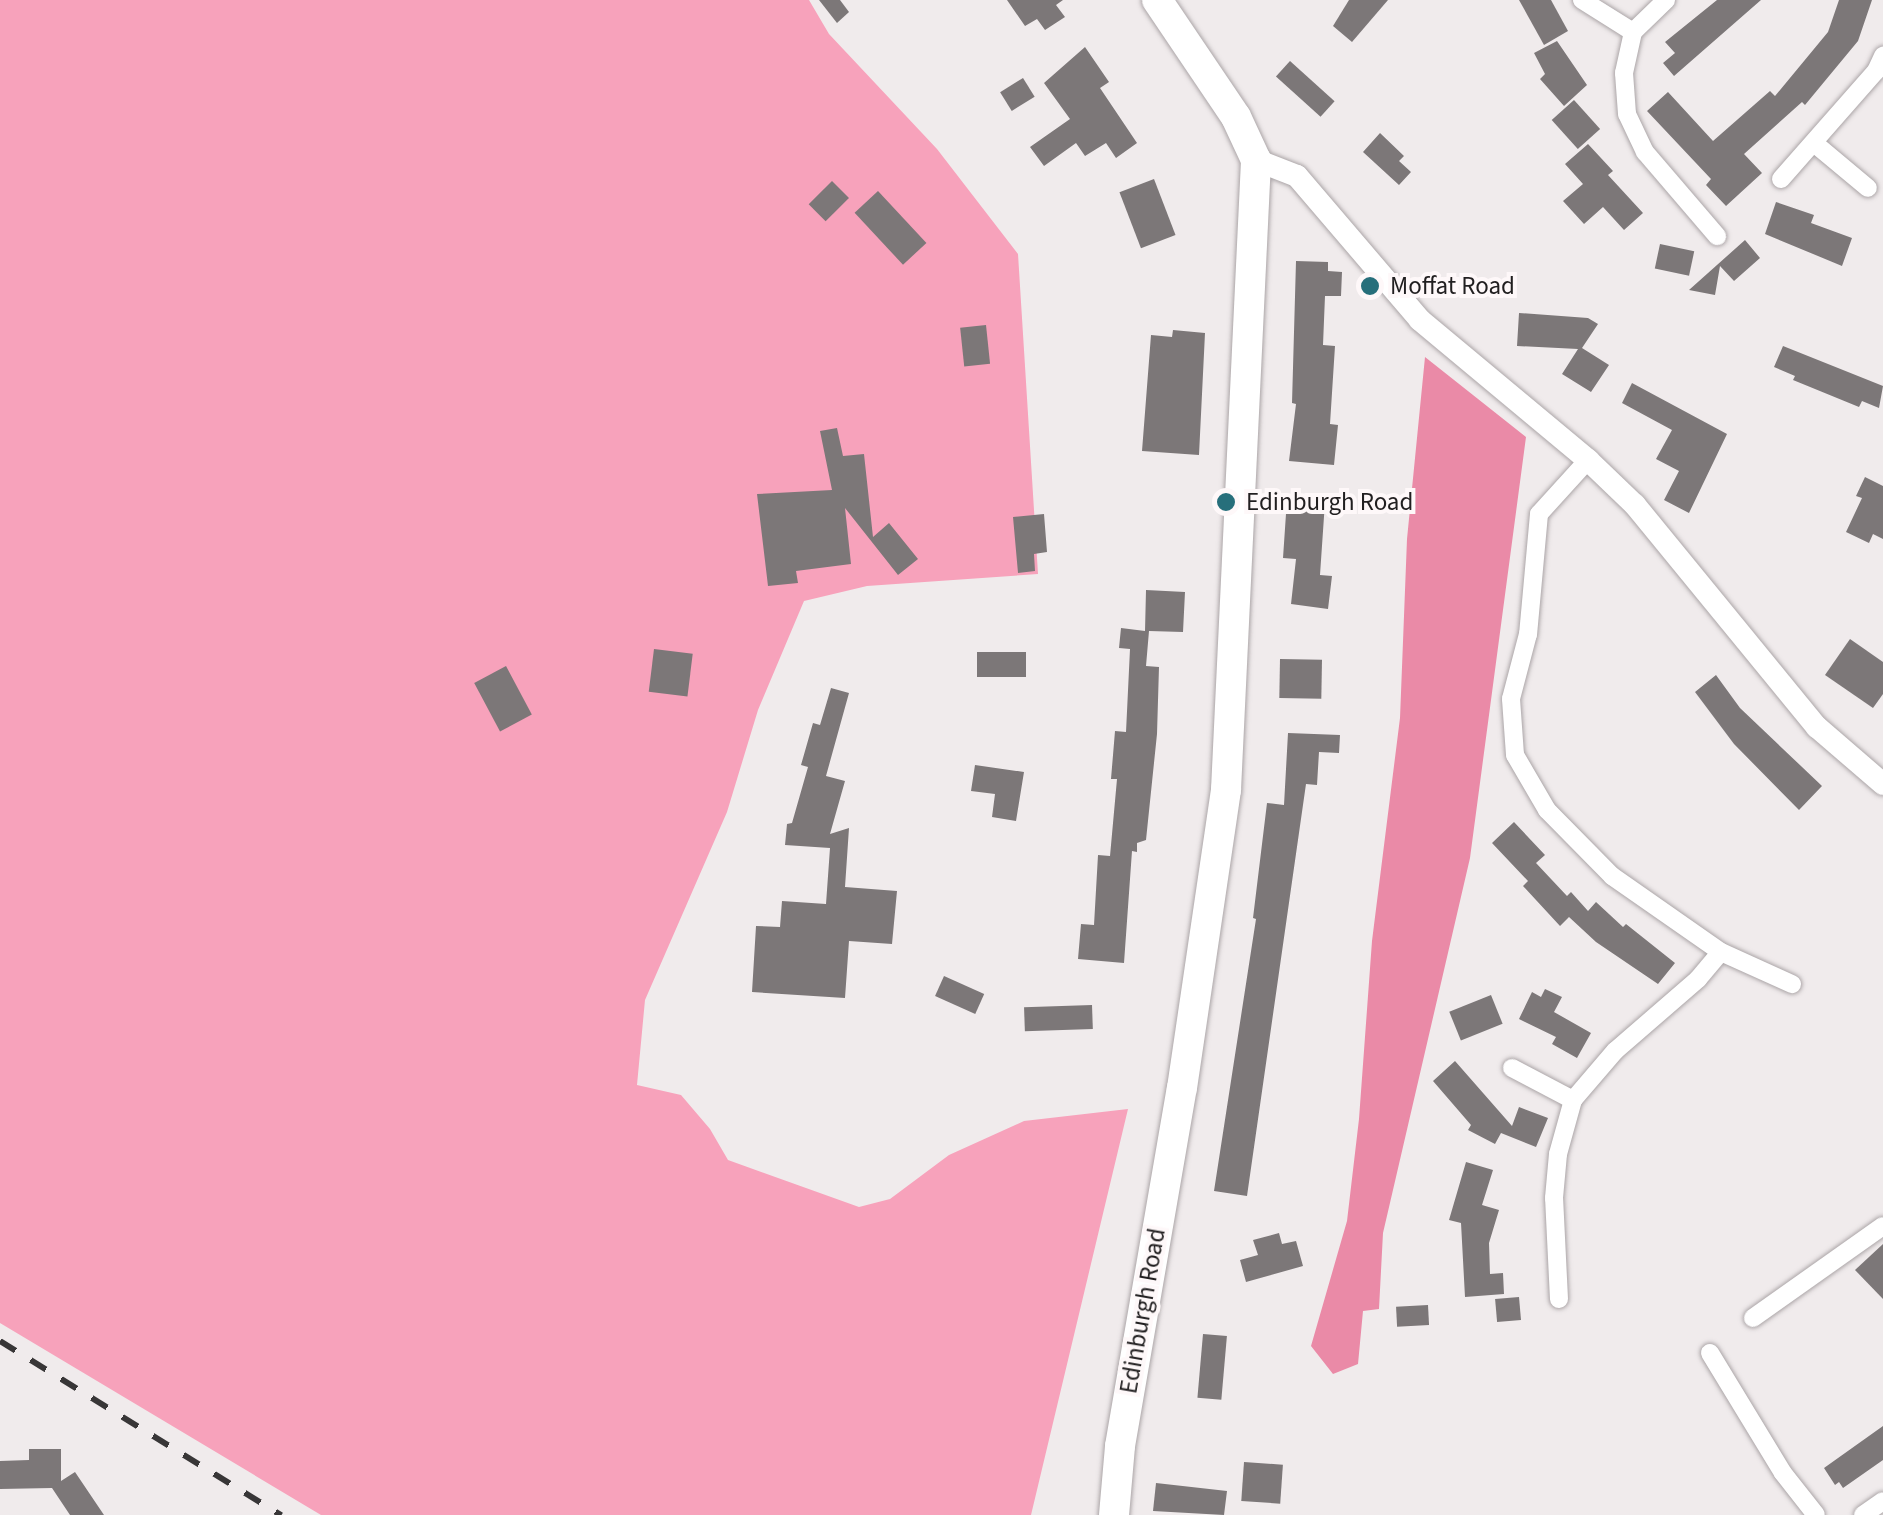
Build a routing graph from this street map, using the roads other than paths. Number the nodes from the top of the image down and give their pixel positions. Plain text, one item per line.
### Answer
1 (1157, 0) edge
2 (1582, 0) edge
3 (1666, 0) edge
4 (1633, 32) junction
5 (1883, 56) edge
6 (1814, 143) junction
7 (1256, 160) junction
8 (1780, 180) dead end
9 (1868, 188) dead end
10 (1717, 236) dead end
11 (1588, 460) junction
12 (1883, 784) edge
13 (1721, 952) junction
14 (1792, 984) dead end
15 (1512, 1068) dead end
16 (1573, 1100) junction
17 (1883, 1226) edge
18 (1559, 1299) dead end
19 (1754, 1318) dead end
20 (1710, 1353) dead end
21 (1883, 1501) edge
22 (1114, 1515) edge
23 (1816, 1515) edge
24 (1863, 1515) edge

1 - 7 main road, Edinburgh Road
2 - 4 street
3 - 4 street
4 - 10 street
5 - 6 street
6 - 8 street
6 - 9 street
7 - 11 street
7 - 22 main road, Edinburgh Road
11 - 12 street
11 - 13 street
13 - 14 street
13 - 16 street
15 - 16 street
16 - 18 street
17 - 19 street
20 - 23 street
21 - 24 street

